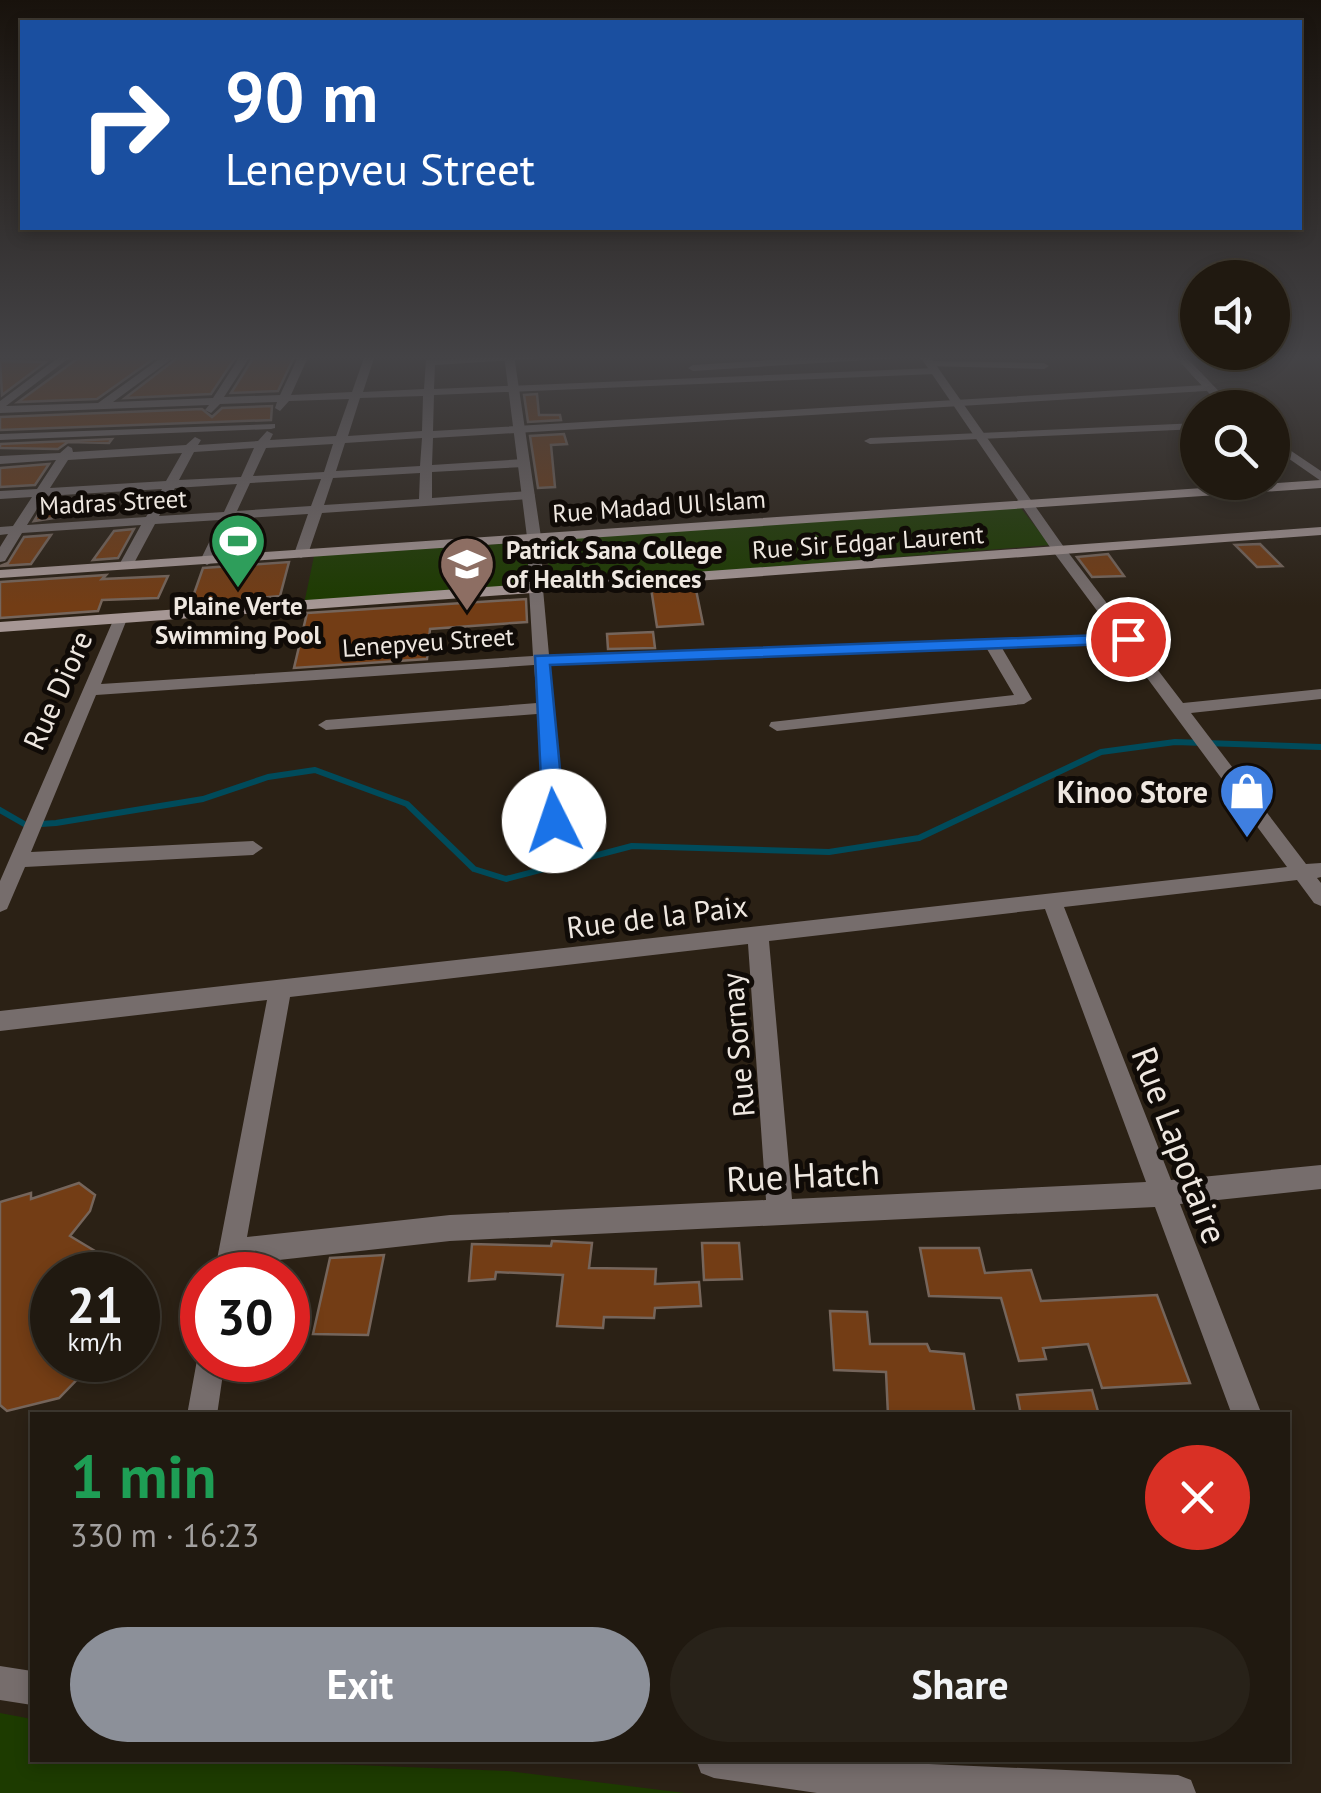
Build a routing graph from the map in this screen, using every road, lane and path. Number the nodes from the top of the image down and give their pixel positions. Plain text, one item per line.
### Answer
1 (980, 438) edge
2 (76, 439) edge
3 (195, 439) edge
4 (265, 439) edge
5 (342, 439) edge
6 (380, 439) edge
7 (424, 439) edge
8 (521, 439) edge
9 (955, 439) edge
10 (870, 441) dead end
11 (341, 442) junction
12 (263, 444) junction
13 (190, 449) junction
14 (1290, 455) edge
15 (63, 457) junction
16 (0, 460) edge
17 (524, 463) junction
18 (426, 470) junction
19 (330, 476) junction
20 (1321, 479) edge
21 (245, 480) junction
22 (170, 485) junction
23 (41, 492) junction
24 (0, 495) edge
25 (528, 496) junction
26 (425, 504) junction
27 (1024, 504) junction
28 (318, 512) junction
29 (228, 518) junction
30 (150, 522) junction
31 (18, 530) junction
32 (0, 531) edge
33 (1321, 531) edge
34 (534, 537) junction
35 (1059, 550) junction
36 (301, 554) junction
37 (0, 558) edge
38 (207, 561) junction
39 (126, 566) junction
40 (0, 574) edge
41 (536, 589) junction
42 (120, 619) junction
43 (0, 628) edge
44 (1128, 639) junction
45 (992, 644) junction
46 (541, 660) junction
47 (90, 690) junction
48 (1321, 694) edge
49 (546, 708) junction
50 (1180, 709) junction
51 (326, 725) dead end
52 (777, 726) dead end
53 (554, 821) dead end
54 (253, 848) dead end
55 (18, 860) junction
56 (1311, 871) edge
57 (1321, 898) edge
58 (1051, 899) junction
59 (0, 904) edge
60 (758, 935) junction
61 (280, 990) junction
62 (0, 1021) edge
63 (1321, 1177) edge
64 (1160, 1194) junction
65 (780, 1211) junction
66 (231, 1252) edge
67 (303, 1252) edge
68 (208, 1382) edge
69 (203, 1412) edge
70 (1247, 1412) edge
71 (0, 1683) edge
72 (30, 1688) edge
73 (728, 1762) edge
74 (1178, 1793) edge

1 - 27 street
2 - 15 street
3 - 13 street
4 - 12 street
5 - 11 street
6 - 11 street
7 - 18 street
8 - 17 street
9 - 10 street
11 - 12 street
11 - 19 street
12 - 13 street
12 - 21 street
13 - 15 street
13 - 22 street
14 - 20 street
15 - 16 street
15 - 23 street
17 - 18 street
17 - 25 street
18 - 19 street
18 - 26 street
19 - 21 street
19 - 28 street
20 - 27 main road, Rue Madad Ul Islam
21 - 22 street
21 - 29 street
22 - 23 street
22 - 30 street
23 - 24 street
23 - 31 street
25 - 26 street, Madras Street
25 - 34 street
26 - 28 street, Madras Street
27 - 34 main road, Rue Madad Ul Islam
27 - 35 street
28 - 29 street, Madras Street
28 - 36 street
29 - 30 street, Madras Street
29 - 38 street
30 - 31 street, Madras Street
30 - 39 street
31 - 32 street, Madras Street
31 - 37 street
33 - 35 main road, Rue Sir Edgar Laurent
34 - 36 main road, Rue Madad Ul Islam
34 - 41 street
35 - 41 main road, Rue Sir Edgar Laurent
35 - 44 street
36 - 38 main road, Rue Madad Ul Islam
38 - 39 main road, Rue Madad Ul Islam
39 - 40 main road, Rue Madad Ul Islam
41 - 42 main road, Rue Sir Edgar Laurent
41 - 46 street
42 - 43 main road, Rue Sir Edgar Laurent
42 - 47 street, Rue Diore
44 - 45 street, Lenepveu Street
44 - 50 street
45 - 46 street, Lenepveu Street
45 - 52 street
46 - 47 street, Lenepveu Street
46 - 49 street
47 - 55 street, Rue Diore
48 - 50 street
49 - 51 street
49 - 53 street
50 - 56 street
54 - 55 street
55 - 59 street
56 - 57 street
56 - 58 street, Rue de la Paix
58 - 60 street, Rue de la Paix
58 - 64 street, Rue Lapotaire
60 - 61 street, Rue de la Paix
60 - 65 street, Rue Sornay
61 - 62 street, Rue de la Paix
61 - 66 street
63 - 64 street, Rue Hatch
64 - 65 street, Rue Hatch
64 - 70 street, Rue Lapotaire
65 - 67 street, Rue Hatch
68 - 69 street
71 - 72 street
73 - 74 street

